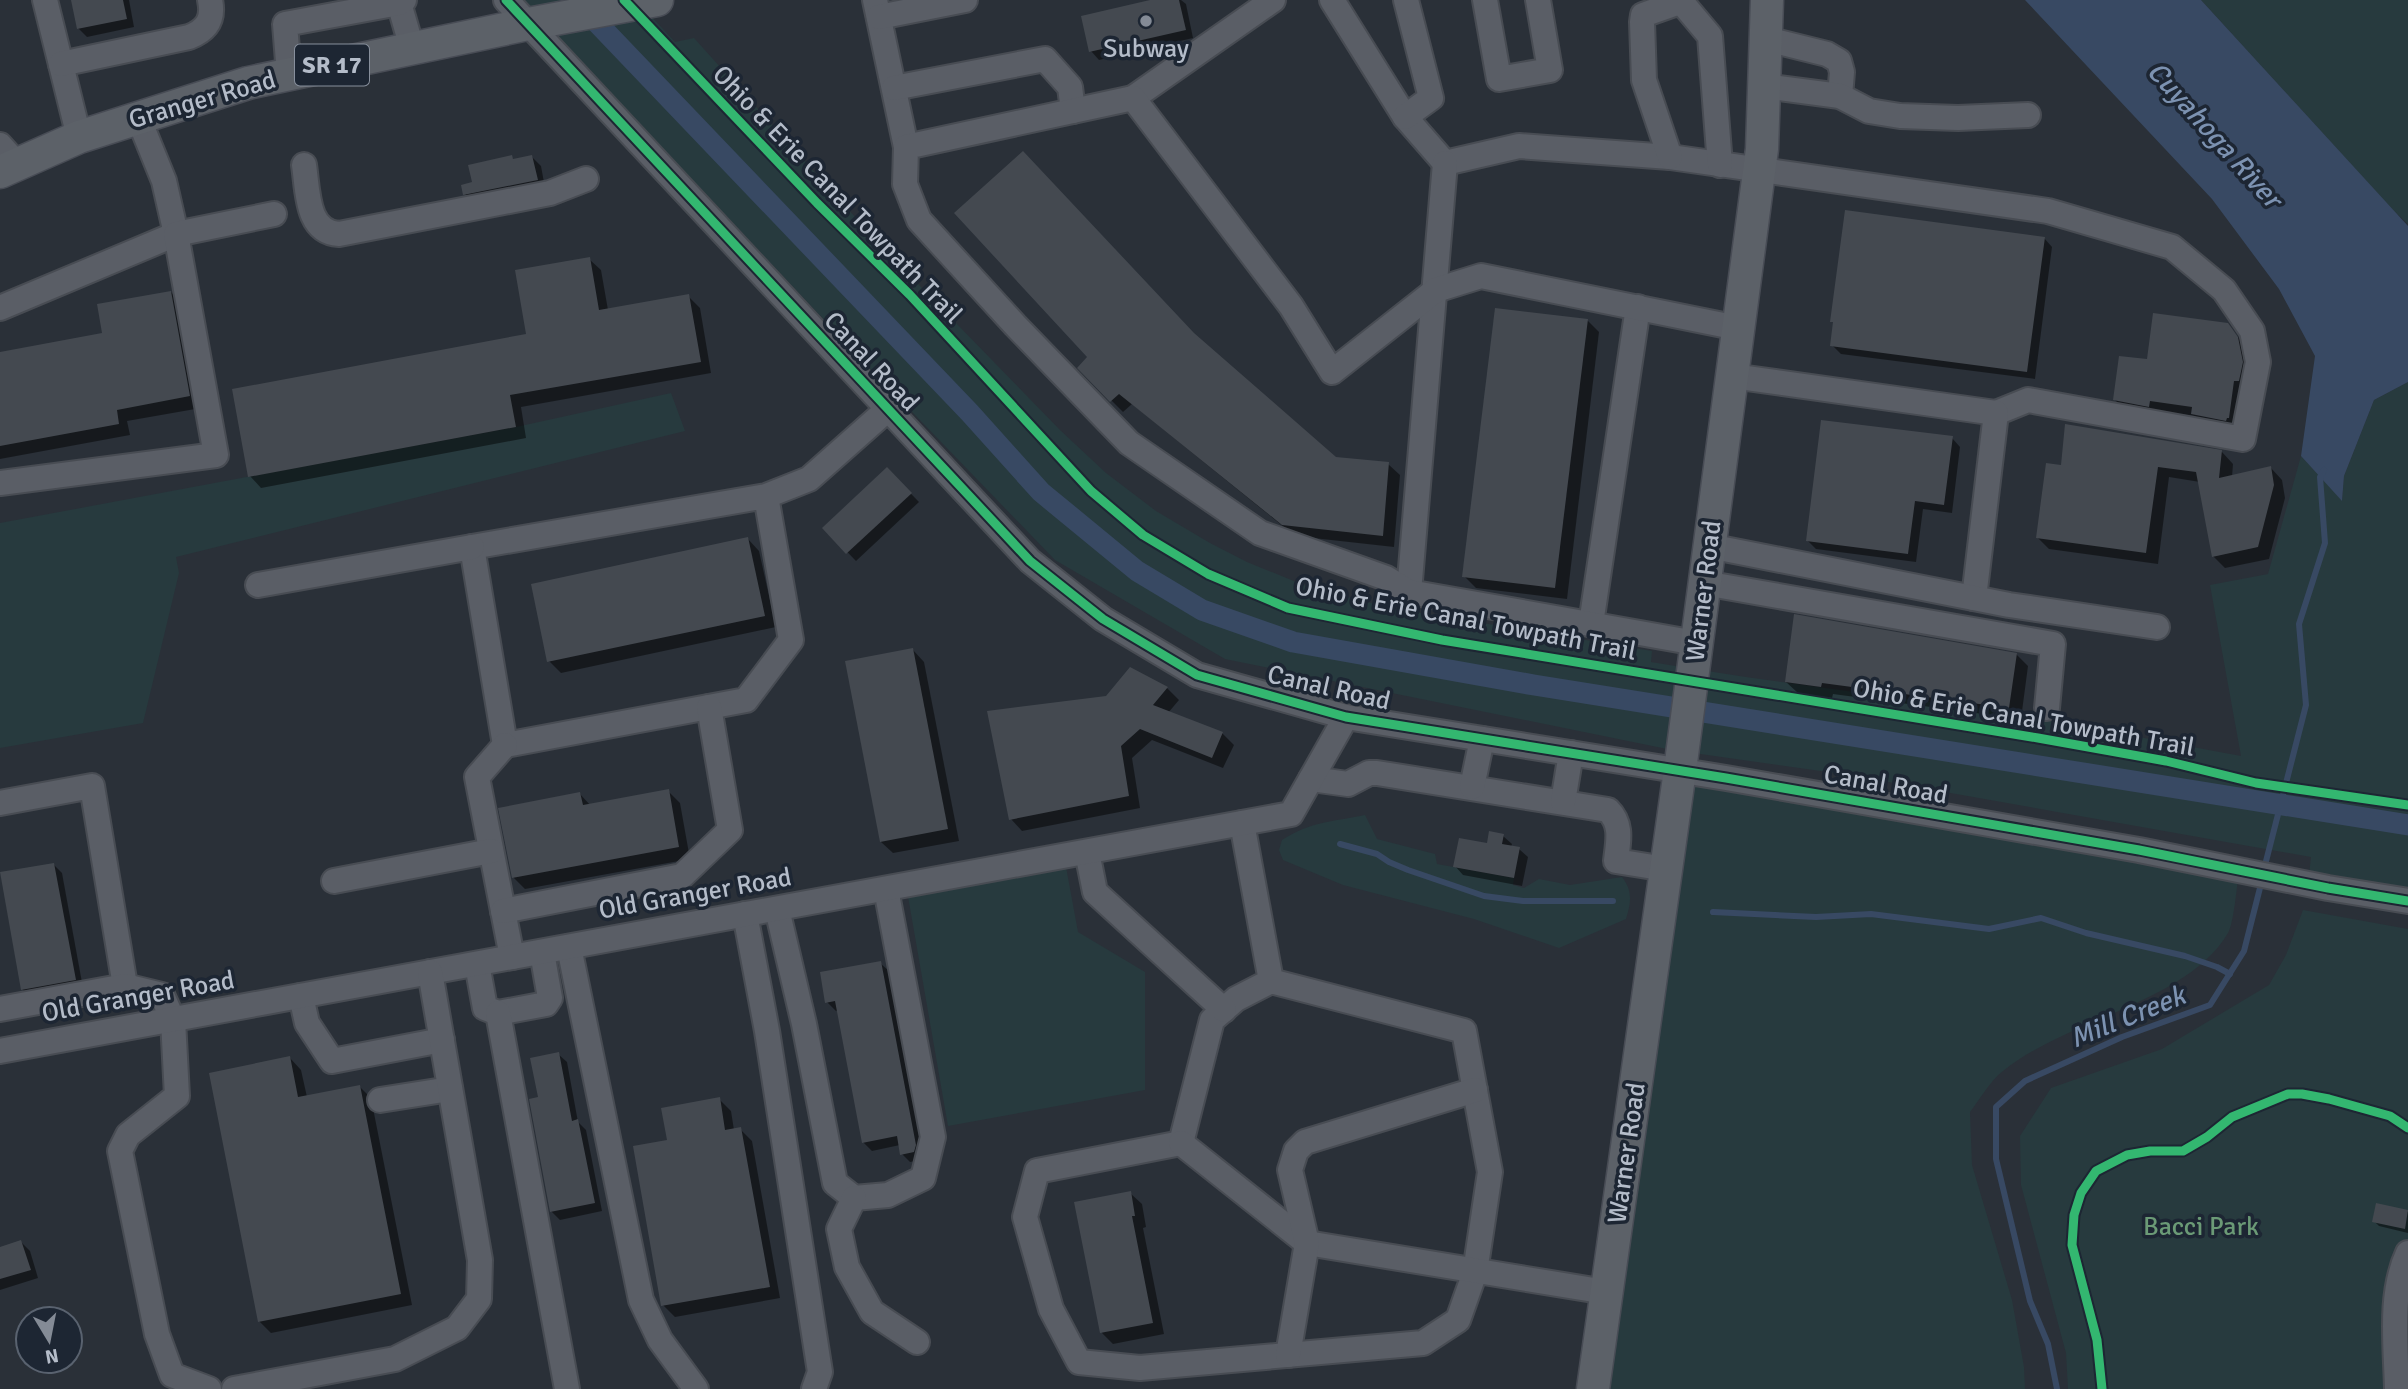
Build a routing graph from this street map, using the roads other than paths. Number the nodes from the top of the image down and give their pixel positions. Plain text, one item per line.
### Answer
1 (45, 0) edge
2 (210, 0) edge
3 (506, 0) edge
4 (657, 0) edge
5 (965, 0) edge
6 (1273, 0) edge
7 (1332, 0) edge
8 (1406, 0) edge
9 (1485, 0) edge
10 (1538, 0) edge
11 (1767, 0) edge
12 (402, 1) edge
13 (877, 8) edge
14 (283, 12) edge
15 (528, 24) junction
16 (1766, 39) junction
17 (412, 48) junction
18 (61, 64) junction
19 (289, 74) junction
20 (1765, 86) junction
21 (894, 88) junction
22 (1840, 96) junction
23 (1133, 98) junction
24 (1073, 111) junction
25 (2028, 115) dead end
26 (138, 117) junction
27 (1405, 117) junction
28 (79, 136) junction
29 (906, 147) junction
30 (1670, 158) junction
31 (6, 160) edge
32 (1445, 163) junction
33 (304, 165) dead end
34 (1720, 165) junction
35 (1759, 171) junction
36 (586, 179) dead end
37 (274, 214) dead end
38 (176, 234) junction
39 (1436, 290) junction
40 (1638, 307) junction
41 (0, 308) edge
42 (1738, 328) junction
43 (1732, 376) junction
44 (888, 409) junction
45 (1996, 413) junction
46 (0, 482) edge
47 (766, 496) junction
48 (1709, 546) junction
49 (472, 547) junction
50 (1704, 583) junction
51 (258, 585) dead end
52 (1409, 592) junction
53 (1974, 598) junction
54 (1591, 624) junction
55 (2157, 627) dead end
56 (1696, 643) junction
57 (709, 707) junction
58 (2047, 708) dead end
59 (1346, 717) junction
60 (1482, 739) junction
61 (505, 745) junction
62 (1571, 753) junction
63 (1681, 761) junction
64 (1311, 779) junction
65 (1472, 787) junction
66 (1563, 802) junction
67 (0, 803) edge
68 (1242, 823) junction
69 (491, 852) junction
70 (1087, 852) junction
71 (1666, 869) junction
72 (334, 880) dead end
73 (886, 888) junction
74 (2408, 901) edge
75 (777, 909) junction
76 (503, 911) junction
77 (745, 915) junction
78 (569, 947) junction
79 (542, 952) junction
80 (512, 957) junction
81 (477, 964) junction
82 (429, 972) junction
83 (1271, 981) junction
84 (125, 986) junction
85 (301, 996) junction
86 (0, 1009) edge
87 (1224, 1010) junction
88 (498, 1013) junction
89 (173, 1020) junction
90 (442, 1040) junction
91 (0, 1051) edge
92 (450, 1089) junction
93 (1475, 1090) junction
94 (380, 1100) dead end
95 (1181, 1143) junction
96 (854, 1198) junction
97 (1307, 1243) junction
98 (2408, 1253) edge
99 (1475, 1272) junction
100 (1606, 1292) junction
101 (917, 1342) dead end
102 (1288, 1355) junction
103 (209, 1389) edge
104 (234, 1389) edge
105 (567, 1389) edge
106 (696, 1389) edge
107 (814, 1389) edge
108 (1593, 1389) edge
109 (2397, 1389) edge

1 - 18 street
2 - 18 street
3 - 15 street, Canal Road
4 - 15 main road, Granger Road / SR 17
5 - 13 street
6 - 23 street
7 - 27 street
8 - 27 street
9 - 10 street
11 - 16 main road, Warner Road
12 - 14 street
12 - 17 street
13 - 21 street
14 - 19 street
15 - 17 main road, Granger Road / SR 17
15 - 44 street, Canal Road
16 - 20 main road, Warner Road
16 - 22 street
17 - 19 main road, Granger Road / SR 17
18 - 28 street
19 - 26 main road, Granger Road / SR 17
20 - 22 street
20 - 35 main road, Warner Road
21 - 24 street
21 - 29 street
22 - 25 street
23 - 24 street
23 - 39 street
24 - 29 street
26 - 28 main road, Granger Road / SR 17
26 - 38 street
27 - 32 street
28 - 31 main road, Granger Road / SR 17
29 - 52 street
30 - 32 street
30 - 34 street
30 - 34 street
32 - 39 street
33 - 36 street
34 - 35 street
35 - 42 main road, Warner Road
35 - 45 street
37 - 38 street
38 - 41 street
38 - 46 street
39 - 40 street
39 - 52 street
40 - 42 street
40 - 54 street
42 - 43 main road, Warner Road
43 - 45 street
43 - 48 main road, Warner Road
44 - 47 street
44 - 59 street, Canal Road
45 - 53 street
47 - 49 street
47 - 57 street
48 - 50 main road, Warner Road
48 - 53 street
49 - 51 street
49 - 61 street
50 - 56 main road, Warner Road
50 - 58 street
52 - 54 street
53 - 55 street
54 - 56 street
56 - 63 main road, Warner Road
57 - 61 street
57 - 76 street
59 - 60 street, Canal Road
59 - 64 street, Old Granger Road
60 - 62 street, Canal Road
60 - 65 street
61 - 69 street
62 - 63 street, Canal Road
62 - 66 street
63 - 71 main road, Warner Road
63 - 74 street, Canal Road
64 - 65 street
64 - 68 street, Old Granger Road
65 - 66 street
66 - 71 street
67 - 84 street
68 - 70 street, Old Granger Road
68 - 83 street
69 - 72 street
69 - 76 street
70 - 73 street, Old Granger Road
70 - 87 street
71 - 100 main road, Warner Road
73 - 75 street, Old Granger Road
73 - 96 street
75 - 77 street, Old Granger Road
75 - 96 street
76 - 80 street
77 - 78 street, Old Granger Road
77 - 107 street
78 - 79 street, Old Granger Road
78 - 106 street
79 - 80 street, Old Granger Road
79 - 88 street
80 - 81 street, Old Granger Road
81 - 82 street, Old Granger Road
81 - 88 street
82 - 85 street, Old Granger Road
82 - 90 street
83 - 87 street
83 - 93 street
84 - 86 street
84 - 89 street
85 - 89 street, Old Granger Road
85 - 90 street
87 - 95 street
88 - 105 street
89 - 91 street, Old Granger Road
89 - 103 street
90 - 92 street
92 - 94 street
92 - 104 street
93 - 97 street
93 - 99 street
95 - 97 street
95 - 102 street
96 - 101 street
97 - 99 street
97 - 102 street
98 - 109 street
99 - 100 street
99 - 102 street
100 - 108 main road, Warner Road

